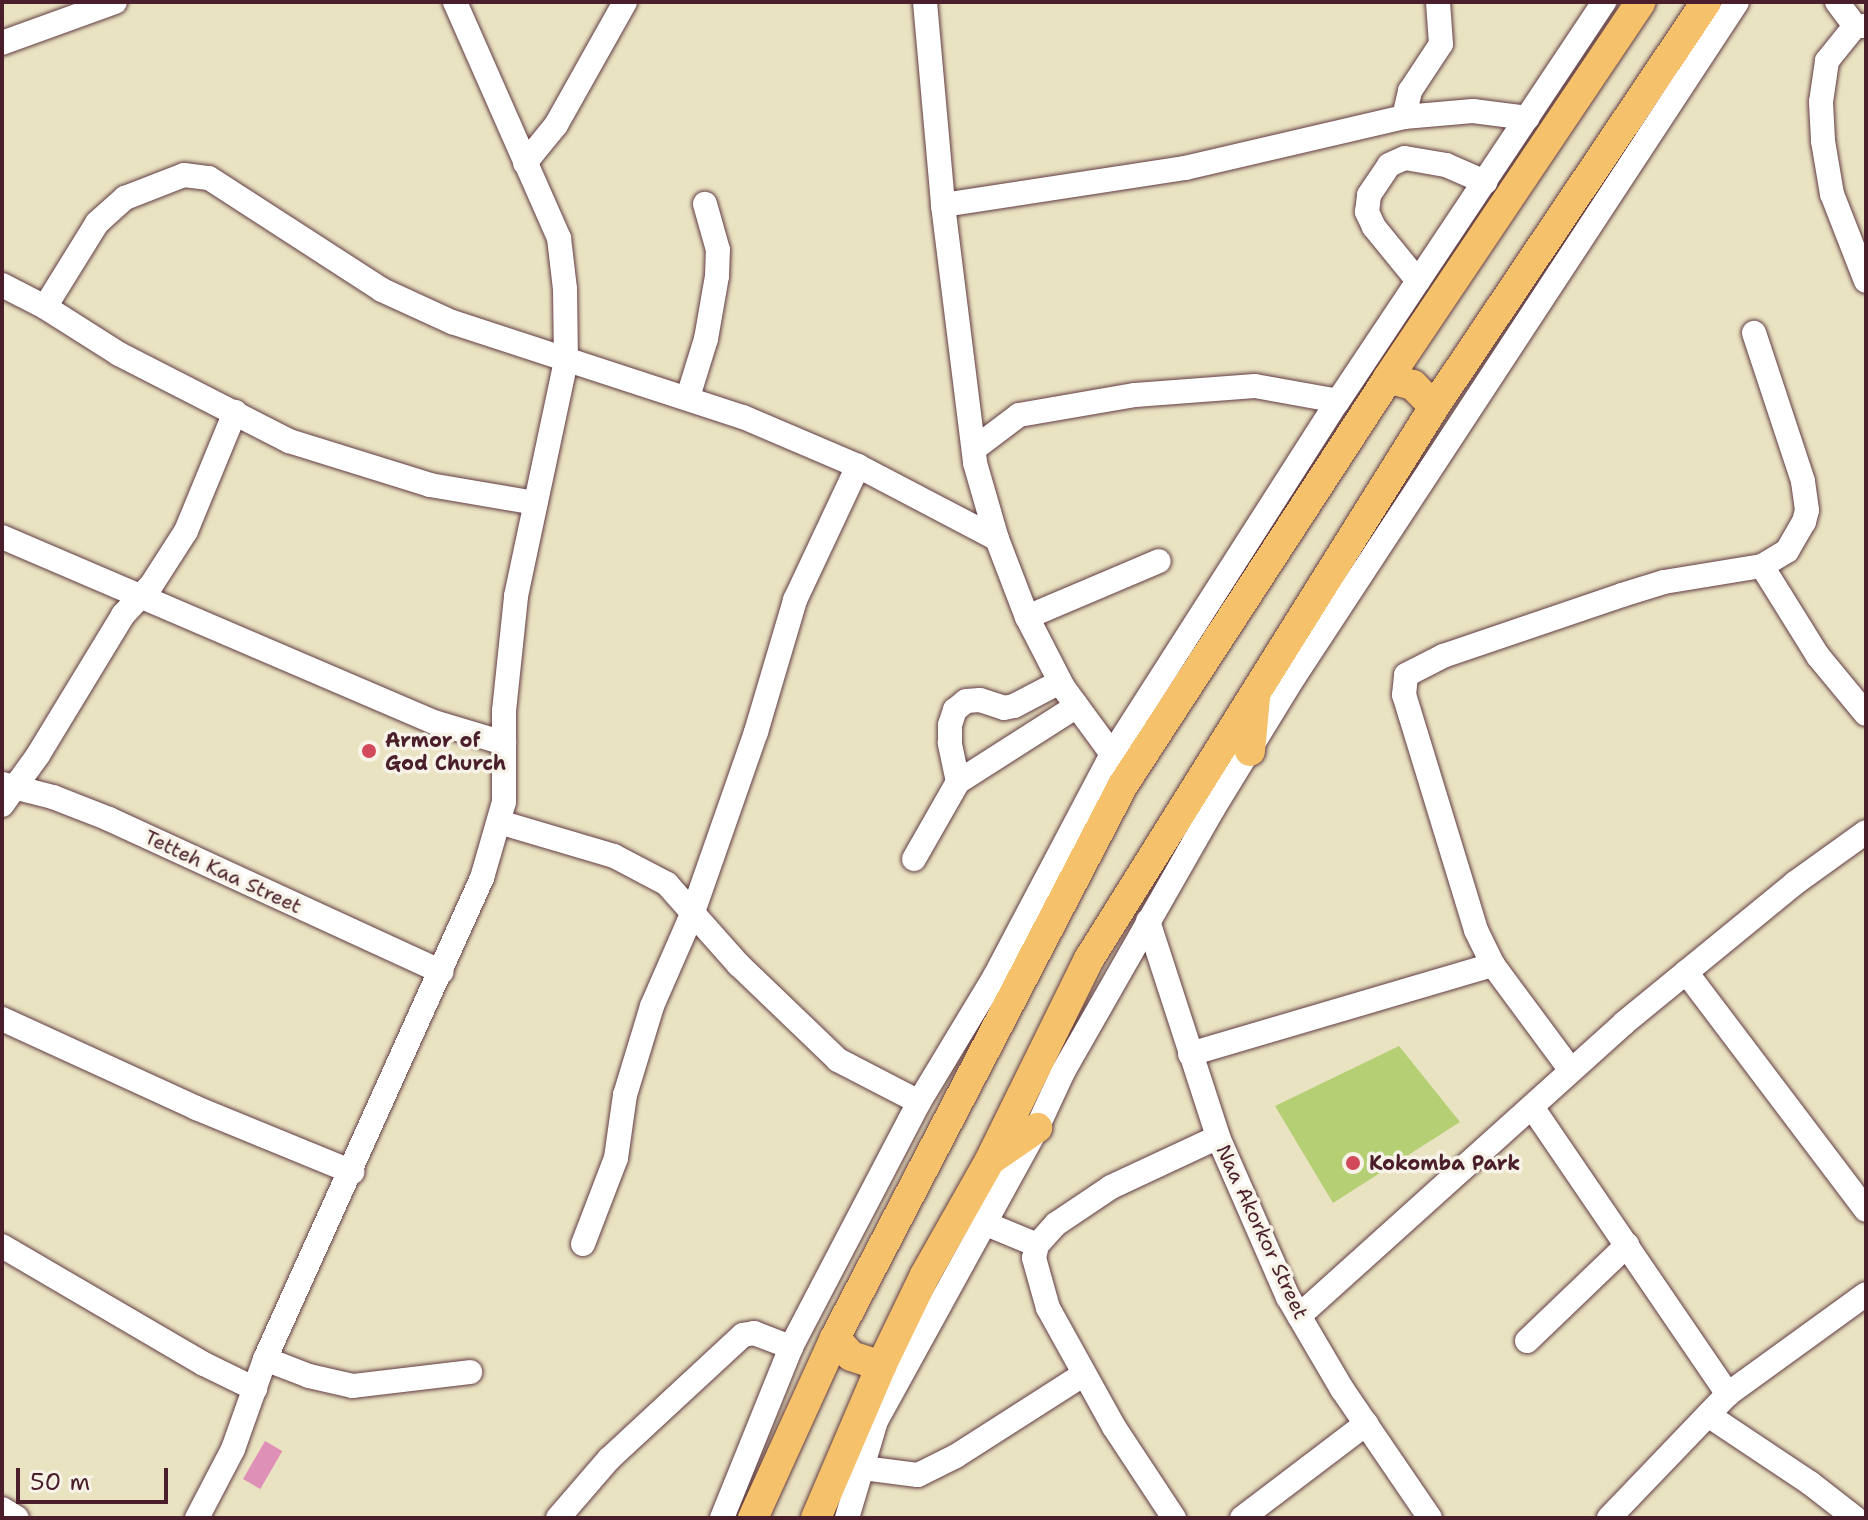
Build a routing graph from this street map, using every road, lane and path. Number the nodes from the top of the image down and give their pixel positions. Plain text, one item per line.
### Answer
1 (115, 2) edge
2 (455, 2) edge
3 (625, 2) edge
4 (925, 2) edge
5 (1438, 2) edge
6 (1604, 2) edge
7 (1641, 2) edge
8 (1706, 2) edge
9 (1737, 2) edge
10 (1837, 2) edge
11 (1860, 26) edge
12 (2, 43) edge
13 (1404, 117) junction
14 (1528, 118) junction
15 (525, 163) junction
16 (1485, 182) junction
17 (705, 204) dead end
18 (943, 205) junction
19 (1865, 277) edge
20 (1418, 281) junction
21 (2, 285) edge
22 (45, 307) junction
23 (1754, 333) dead end
24 (566, 360) junction
25 (1388, 378) junction
26 (688, 397) junction
27 (1338, 401) junction
28 (1434, 407) junction
29 (235, 412) junction
30 (974, 449) junction
31 (858, 466) junction
32 (535, 503) junction
33 (1279, 518) junction
34 (2, 537) edge
35 (997, 539) junction
36 (1159, 561) dead end
37 (1762, 566) junction
38 (141, 596) junction
39 (1027, 617) junction
40 (1060, 682) junction
41 (1256, 691) junction
42 (1077, 706) junction
43 (1866, 714) edge
44 (504, 743) junction
45 (1250, 751) junction
46 (1112, 754) junction
47 (958, 782) junction
48 (7, 792) edge
49 (499, 822) junction
50 (1866, 832) edge
51 (914, 859) dead end
52 (693, 912) junction
53 (1148, 921) junction
54 (1493, 965) junction
55 (441, 972) junction
56 (1686, 972) junction
57 (2, 1019) edge
58 (1190, 1054) junction
59 (1570, 1069) junction
60 (919, 1102) junction
61 (1532, 1107) junction
62 (1037, 1128) junction
63 (1218, 1137) junction
64 (990, 1160) junction
65 (352, 1172) junction
66 (1866, 1210) edge
67 (984, 1223) junction
68 (583, 1244) dead end
69 (1037, 1245) junction
70 (1627, 1245) junction
71 (2, 1246) edge
72 (1866, 1294) edge
73 (1299, 1316) junction
74 (835, 1338) junction
75 (1527, 1341) dead end
76 (791, 1347) junction
77 (265, 1359) junction
78 (881, 1366) junction
79 (470, 1372) dead end
80 (1084, 1374) junction
81 (255, 1389) junction
82 (1728, 1394) junction
83 (1708, 1415) junction
84 (1366, 1424) junction
85 (863, 1468) junction
86 (2, 1509) edge
87 (17, 1518) edge
88 (197, 1518) edge
89 (558, 1518) edge
90 (722, 1518) edge
91 (753, 1518) edge
92 (816, 1518) edge
93 (847, 1518) edge
94 (1174, 1518) edge
95 (1242, 1518) edge
96 (1430, 1518) edge
97 (1609, 1518) edge
98 (1855, 1518) edge

1 - 12 street
2 - 15 street
3 - 15 street
4 - 18 street
5 - 13 street
6 - 14 street
7 - 25 main road
8 - 28 main road
9 - 45 street
10 - 11 street
11 - 19 street
13 - 14 street
13 - 18 street
14 - 16 street
15 - 24 street
16 - 20 street
16 - 20 street
17 - 26 street
18 - 30 street
20 - 27 street
21 - 22 street
22 - 24 street
22 - 29 street
23 - 37 street
24 - 26 street
24 - 32 street
25 - 28 main road
25 - 33 main road
26 - 31 street
27 - 30 street
27 - 33 street
28 - 41 main road
29 - 32 street
29 - 38 street
30 - 35 street
31 - 35 street
31 - 52 street
32 - 44 street
33 - 46 street
33 - 74 main road
34 - 38 street
35 - 39 street
36 - 39 street
37 - 43 street
37 - 54 street
38 - 44 street
38 - 48 street
39 - 40 street
40 - 42 street
40 - 47 street
41 - 45 main road
41 - 64 main road
42 - 46 street
42 - 47 street
44 - 49 street
45 - 53 street
46 - 60 street
47 - 51 street
48 - 55 street, Tetteh Kaa Street
49 - 52 street
49 - 55 street
50 - 56 street
52 - 60 street
52 - 68 street
53 - 58 street, Naa Akorkor Street
53 - 62 street
54 - 58 street
54 - 59 street
55 - 65 street
56 - 59 street
56 - 66 street
57 - 65 street
58 - 63 street, Naa Akorkor Street
59 - 61 street
60 - 76 street
61 - 70 street
61 - 73 street
62 - 64 main road
62 - 67 street
63 - 69 street
63 - 73 street, Naa Akorkor Street
64 - 78 main road
65 - 77 street
67 - 69 street
67 - 85 street
69 - 80 street
70 - 75 street
70 - 82 street
71 - 81 street
72 - 82 street
73 - 84 street, Naa Akorkor Street
74 - 78 main road
74 - 91 main road
76 - 89 street
76 - 90 street
77 - 79 street
77 - 81 street
78 - 92 main road
80 - 85 street
80 - 94 street
81 - 88 street
82 - 83 street
83 - 97 street
83 - 98 street
84 - 95 street
84 - 96 street, Naa Akorkor Street
85 - 93 street
86 - 87 street

